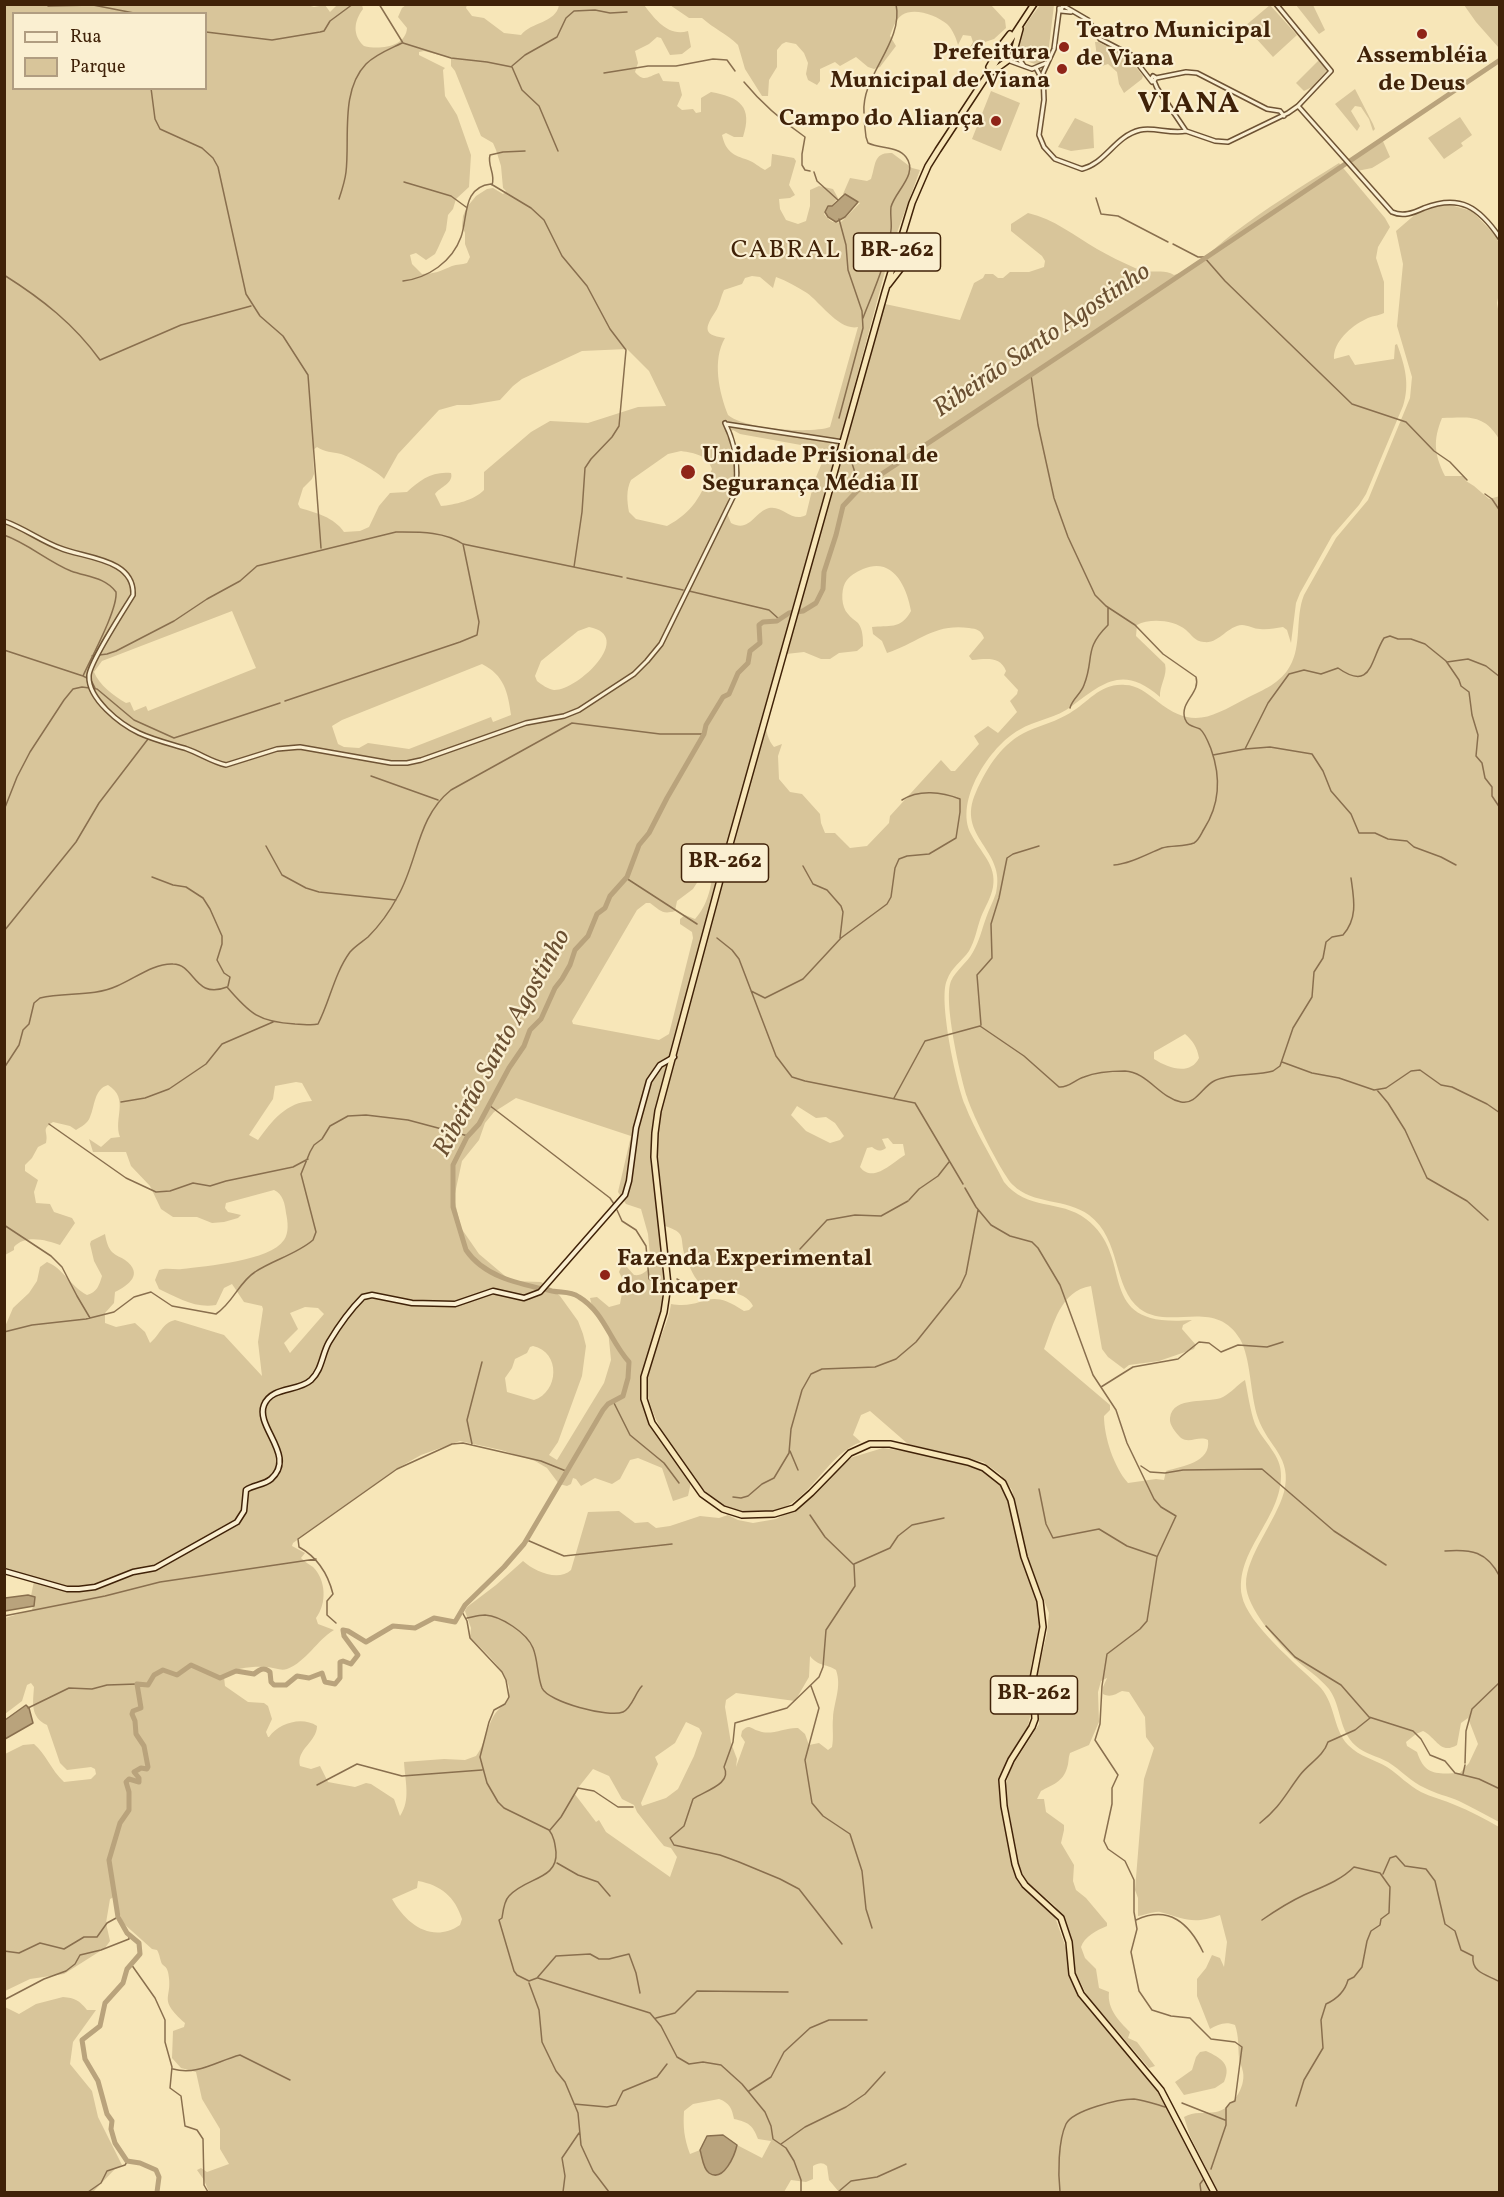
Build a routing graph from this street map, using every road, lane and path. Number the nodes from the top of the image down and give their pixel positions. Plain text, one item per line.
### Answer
1 (1035, 4) edge
2 (1276, 4) edge
3 (1060, 8) edge
4 (1025, 16) junction
5 (1005, 44) junction
6 (1014, 51) junction
7 (998, 55) junction
8 (1050, 60) junction
9 (1008, 61) junction
10 (1024, 66) junction
11 (1036, 68) junction
12 (1140, 68) junction
13 (986, 77) junction
14 (1153, 79) junction
15 (1043, 86) junction
16 (1157, 88) junction
17 (1298, 105) junction
18 (1284, 116) junction
19 (1186, 131) junction
20 (902, 235) junction
21 (1500, 238) edge
22 (904, 252) dead end
23 (905, 263) dead end
24 (885, 292) junction
25 (843, 442) junction
26 (4, 521) edge
27 (674, 1057) junction
28 (4, 1571) edge
29 (1214, 2193) edge

1 - 4 highway
2 - 17 street
3 - 8 street
3 - 12 street
4 - 5 highway
4 - 6 highway
5 - 6 street
5 - 7 highway
6 - 9 street
6 - 10 street
7 - 9 street
7 - 13 highway
8 - 11 street
8 - 15 street
9 - 10 street
9 - 13 highway
10 - 11 street
11 - 15 street
12 - 14 street
12 - 16 street
13 - 20 highway, BR-262
14 - 16 street
14 - 18 street
15 - 19 street
16 - 19 street
17 - 18 street
17 - 21 street
18 - 19 street
20 - 22 highway
20 - 24 highway, BR-262
23 - 24 highway
24 - 25 highway, BR-262
25 - 26 street
25 - 27 highway, BR-262
27 - 28 main road
27 - 29 highway, BR-262

